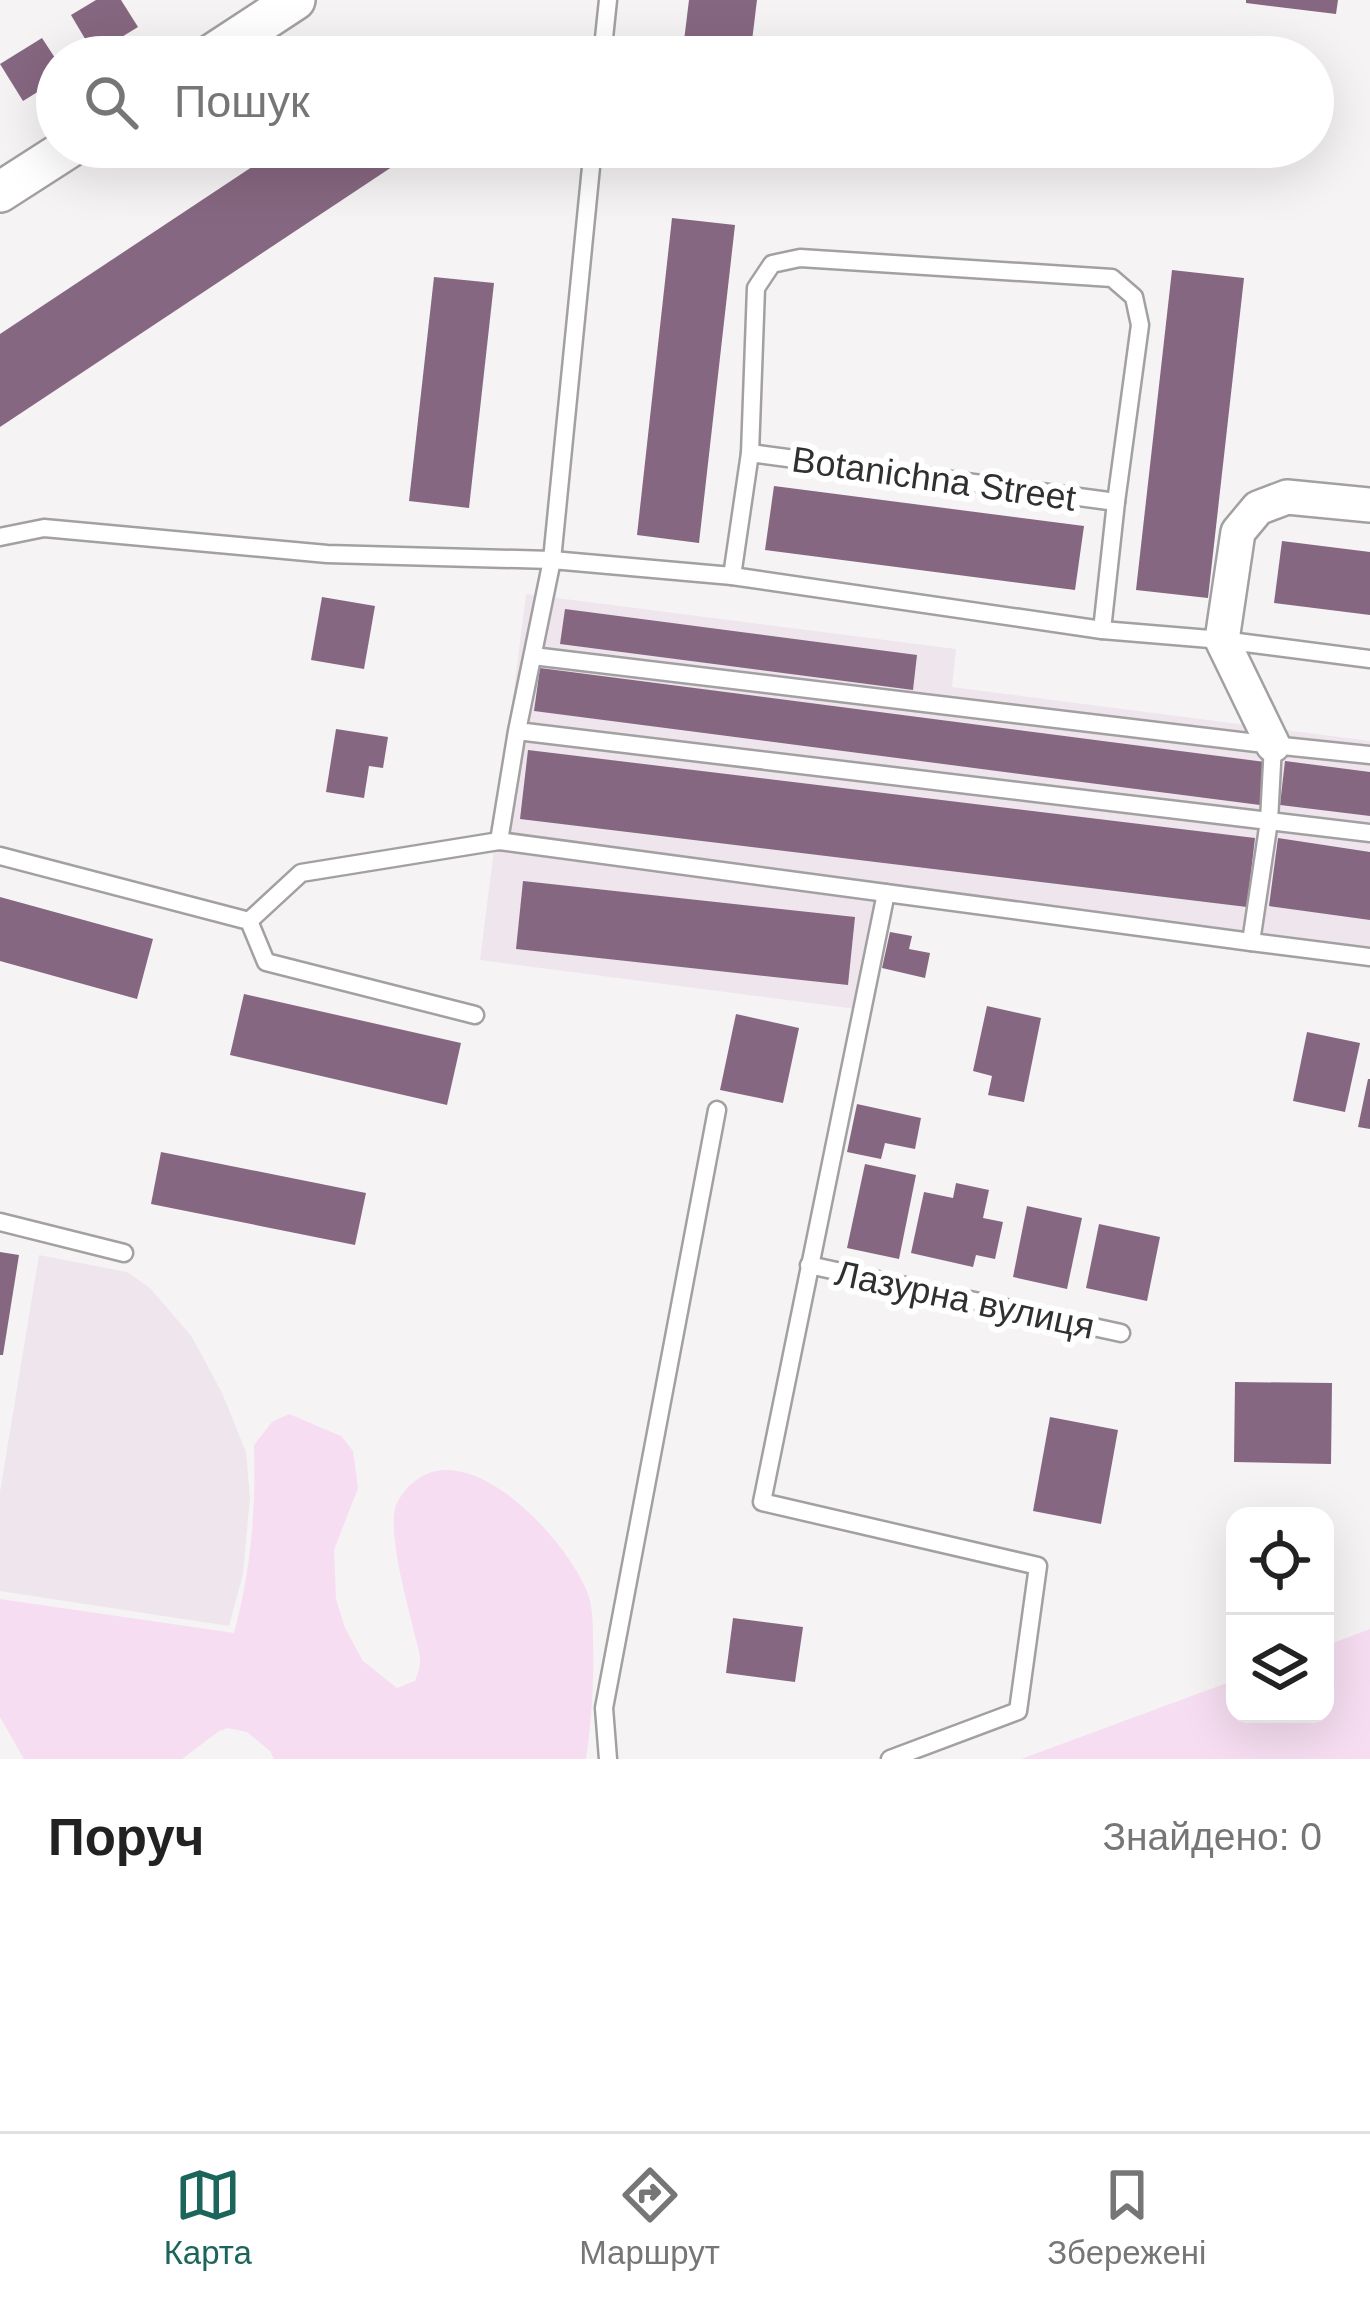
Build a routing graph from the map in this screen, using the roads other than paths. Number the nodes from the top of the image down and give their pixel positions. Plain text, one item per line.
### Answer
1 (295, 0) edge
2 (608, 0) edge
3 (240, 36) edge
4 (604, 36) edge
5 (38, 168) edge
6 (591, 168) edge
7 (0, 193) edge
8 (750, 453) junction
9 (1115, 502) junction
10 (1370, 505) edge
11 (0, 537) edge
12 (552, 560) junction
13 (732, 577) junction
14 (1102, 631) junction
15 (1222, 640) junction
16 (533, 656) junction
17 (1370, 659) edge
18 (517, 731) junction
19 (1273, 745) junction
20 (1370, 755) edge
21 (1269, 821) junction
22 (1370, 833) edge
23 (499, 841) junction
24 (0, 856) edge
25 (886, 893) junction
26 (249, 921) junction
27 (1251, 942) junction
28 (1370, 957) edge
29 (475, 1015) dead end
30 (717, 1110) dead end
31 (0, 1222) edge
32 (124, 1253) dead end
33 (809, 1265) junction
34 (1121, 1333) dead end
35 (608, 1759) edge
36 (890, 1759) edge

1 - 3 street
2 - 4 lane
5 - 7 street
6 - 12 lane
8 - 9 lane, Botanichna Street
8 - 9 lane
8 - 13 lane, Botanichna Street
9 - 14 lane, Botanichna Street
10 - 15 street
11 - 12 lane
12 - 13 lane
12 - 16 lane
13 - 14 lane
14 - 15 lane
15 - 17 lane
15 - 19 street
16 - 18 lane
16 - 19 lane
18 - 21 lane
18 - 23 lane
19 - 20 lane
19 - 21 lane
21 - 22 lane
21 - 27 lane
23 - 25 lane
23 - 26 lane
24 - 26 lane
25 - 27 lane
25 - 33 lane
26 - 29 lane
27 - 28 lane
30 - 35 lane
31 - 32 lane
33 - 34 lane, Лазурна вулиця
33 - 36 lane

